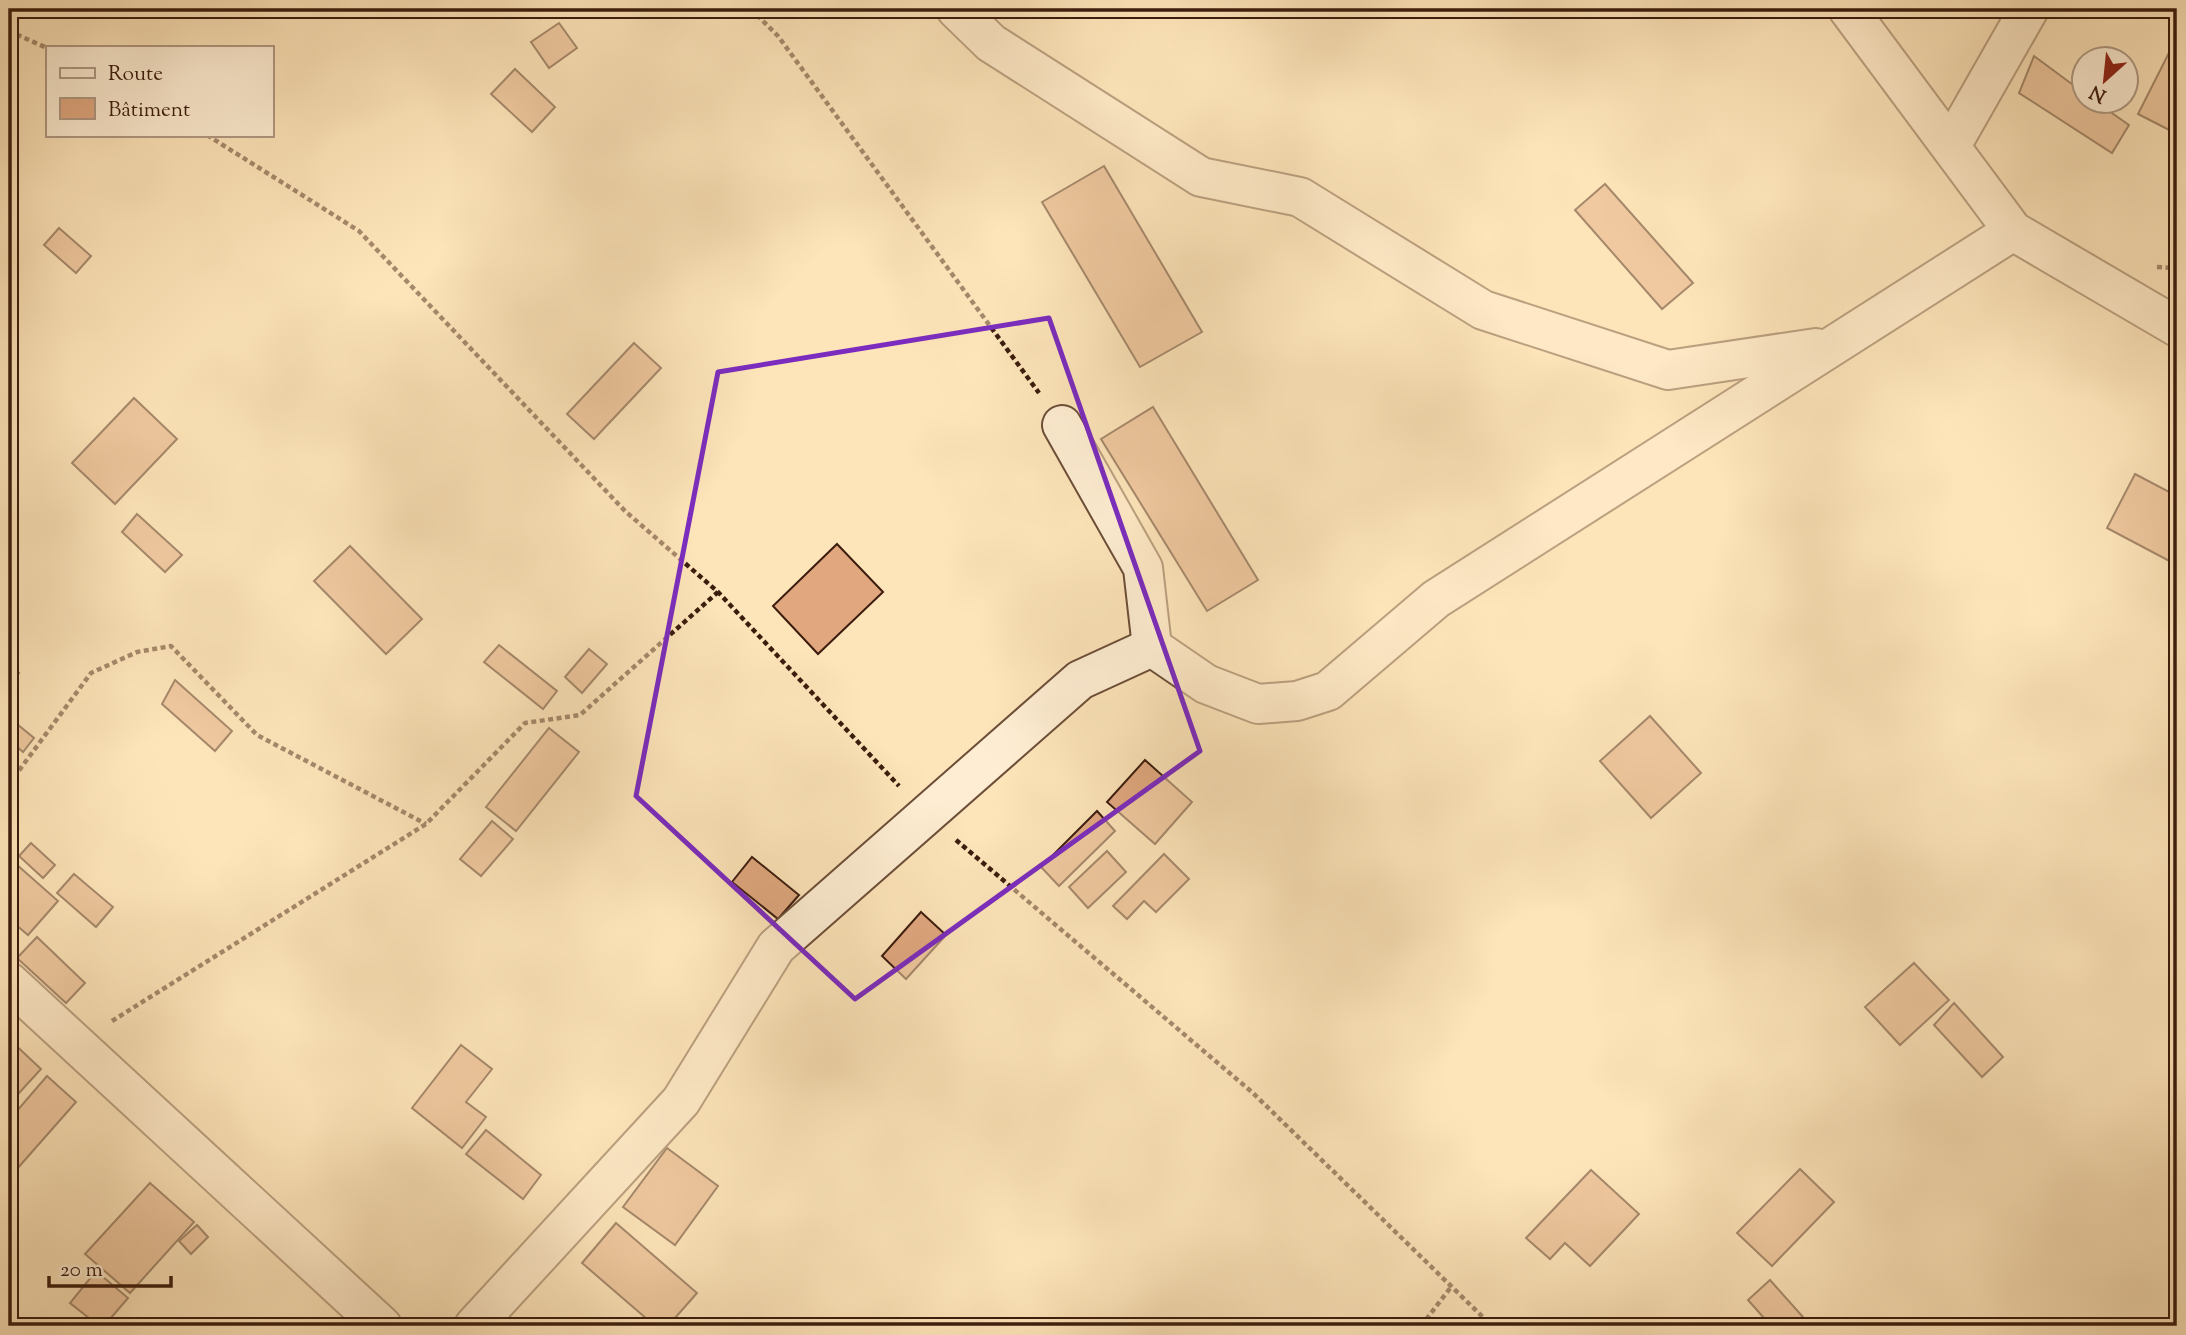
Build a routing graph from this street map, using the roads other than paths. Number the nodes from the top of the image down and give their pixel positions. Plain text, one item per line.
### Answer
1 (956, 9) edge
2 (1848, 9) edge
3 (2029, 9) edge
4 (1952, 144) junction
5 (2013, 231) junction
6 (2177, 327) edge
7 (1832, 346) junction
8 (1062, 425) road end
9 (1152, 647) junction
10 (9, 982) edge
11 (382, 1326) edge
12 (474, 1326) edge

1 - 7 street
2 - 4 street
3 - 4 street
4 - 5 street
5 - 6 street
5 - 7 street
7 - 9 street
8 - 9 street
9 - 12 street
10 - 11 street

